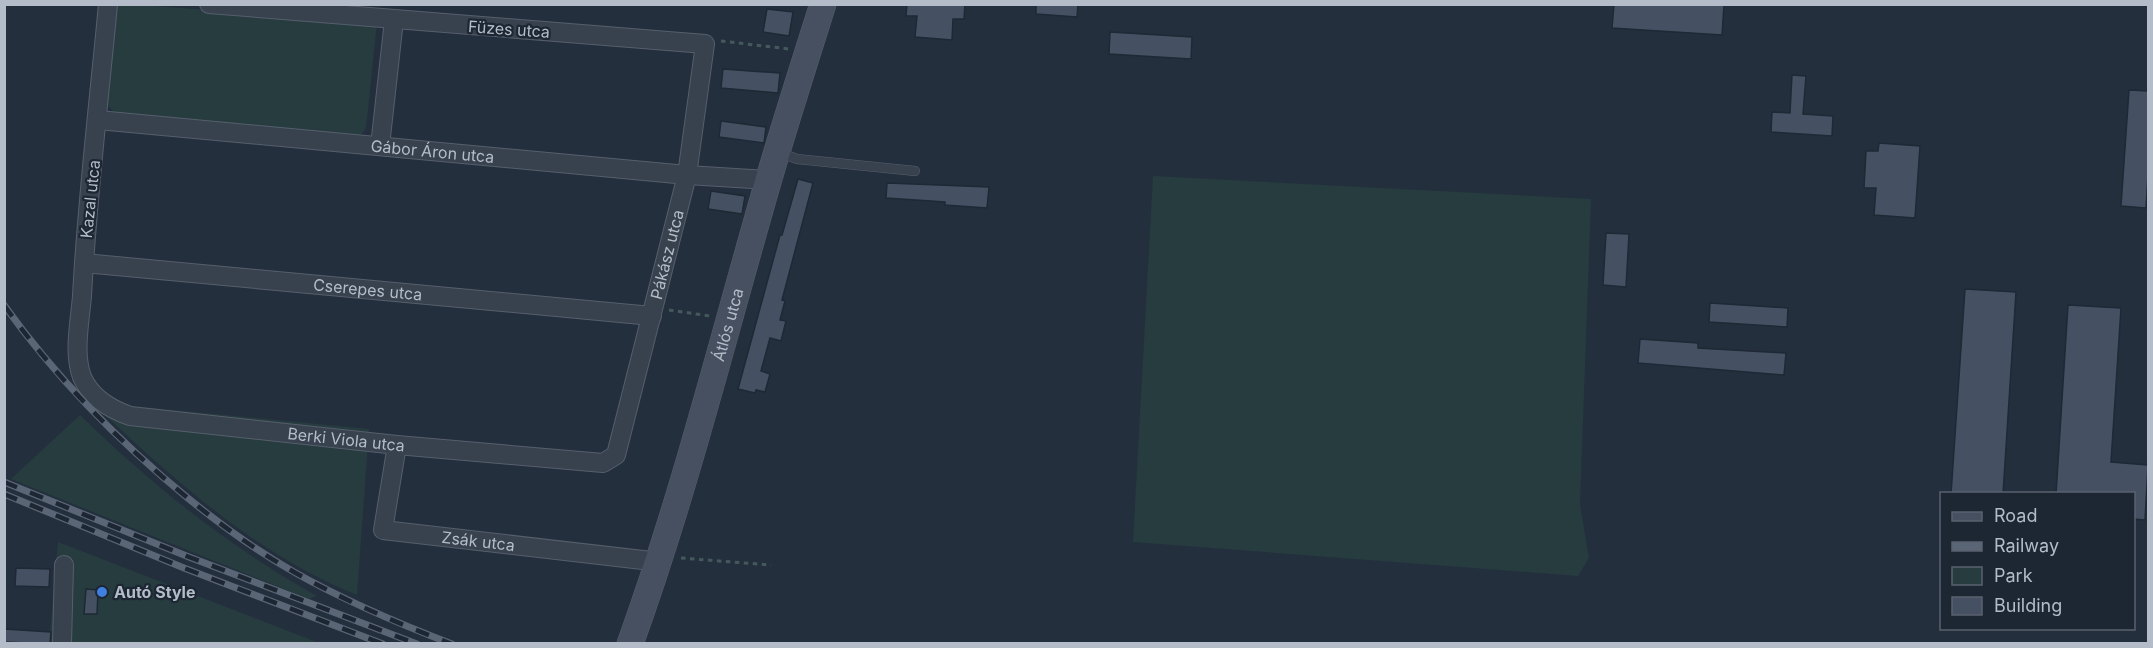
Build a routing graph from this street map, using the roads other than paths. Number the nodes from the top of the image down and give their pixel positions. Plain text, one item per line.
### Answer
1 (108, 4) edge
2 (209, 4) edge
3 (823, 4) edge
4 (394, 20) junction
5 (705, 44) joint
6 (98, 120) junction
7 (380, 146) junction
8 (778, 152) junction
9 (915, 171) dead end
10 (687, 175) junction
11 (768, 180) junction
12 (84, 263) junction
13 (653, 311) junction
14 (91, 391) joint
15 (397, 445) junction
16 (609, 461) joint
17 (660, 559) junction
18 (64, 565) dead end
19 (62, 644) edge
20 (630, 644) edge

1 - 6 street, Kazal utca
2 - 4 street, Füzes utca
3 - 8 street, Átlós utca
4 - 5 street, Füzes utca
4 - 7 street
5 - 10 street, Pákász utca
6 - 7 street, Gábor Áron utca
6 - 12 street, Kazal utca
7 - 10 street, Gábor Áron utca
8 - 9 lane
8 - 11 street, Átlós utca
10 - 11 street, Gábor Áron utca
10 - 13 street, Pákász utca
11 - 17 street, Átlós utca
12 - 13 street, Cserepes utca
12 - 14 street, Kazal utca
13 - 16 street, Pákász utca
14 - 15 street, Berki Viola utca
15 - 16 street, Berki Viola utca
15 - 17 street, Zsák utca
17 - 20 street, Átlós utca
18 - 19 street

